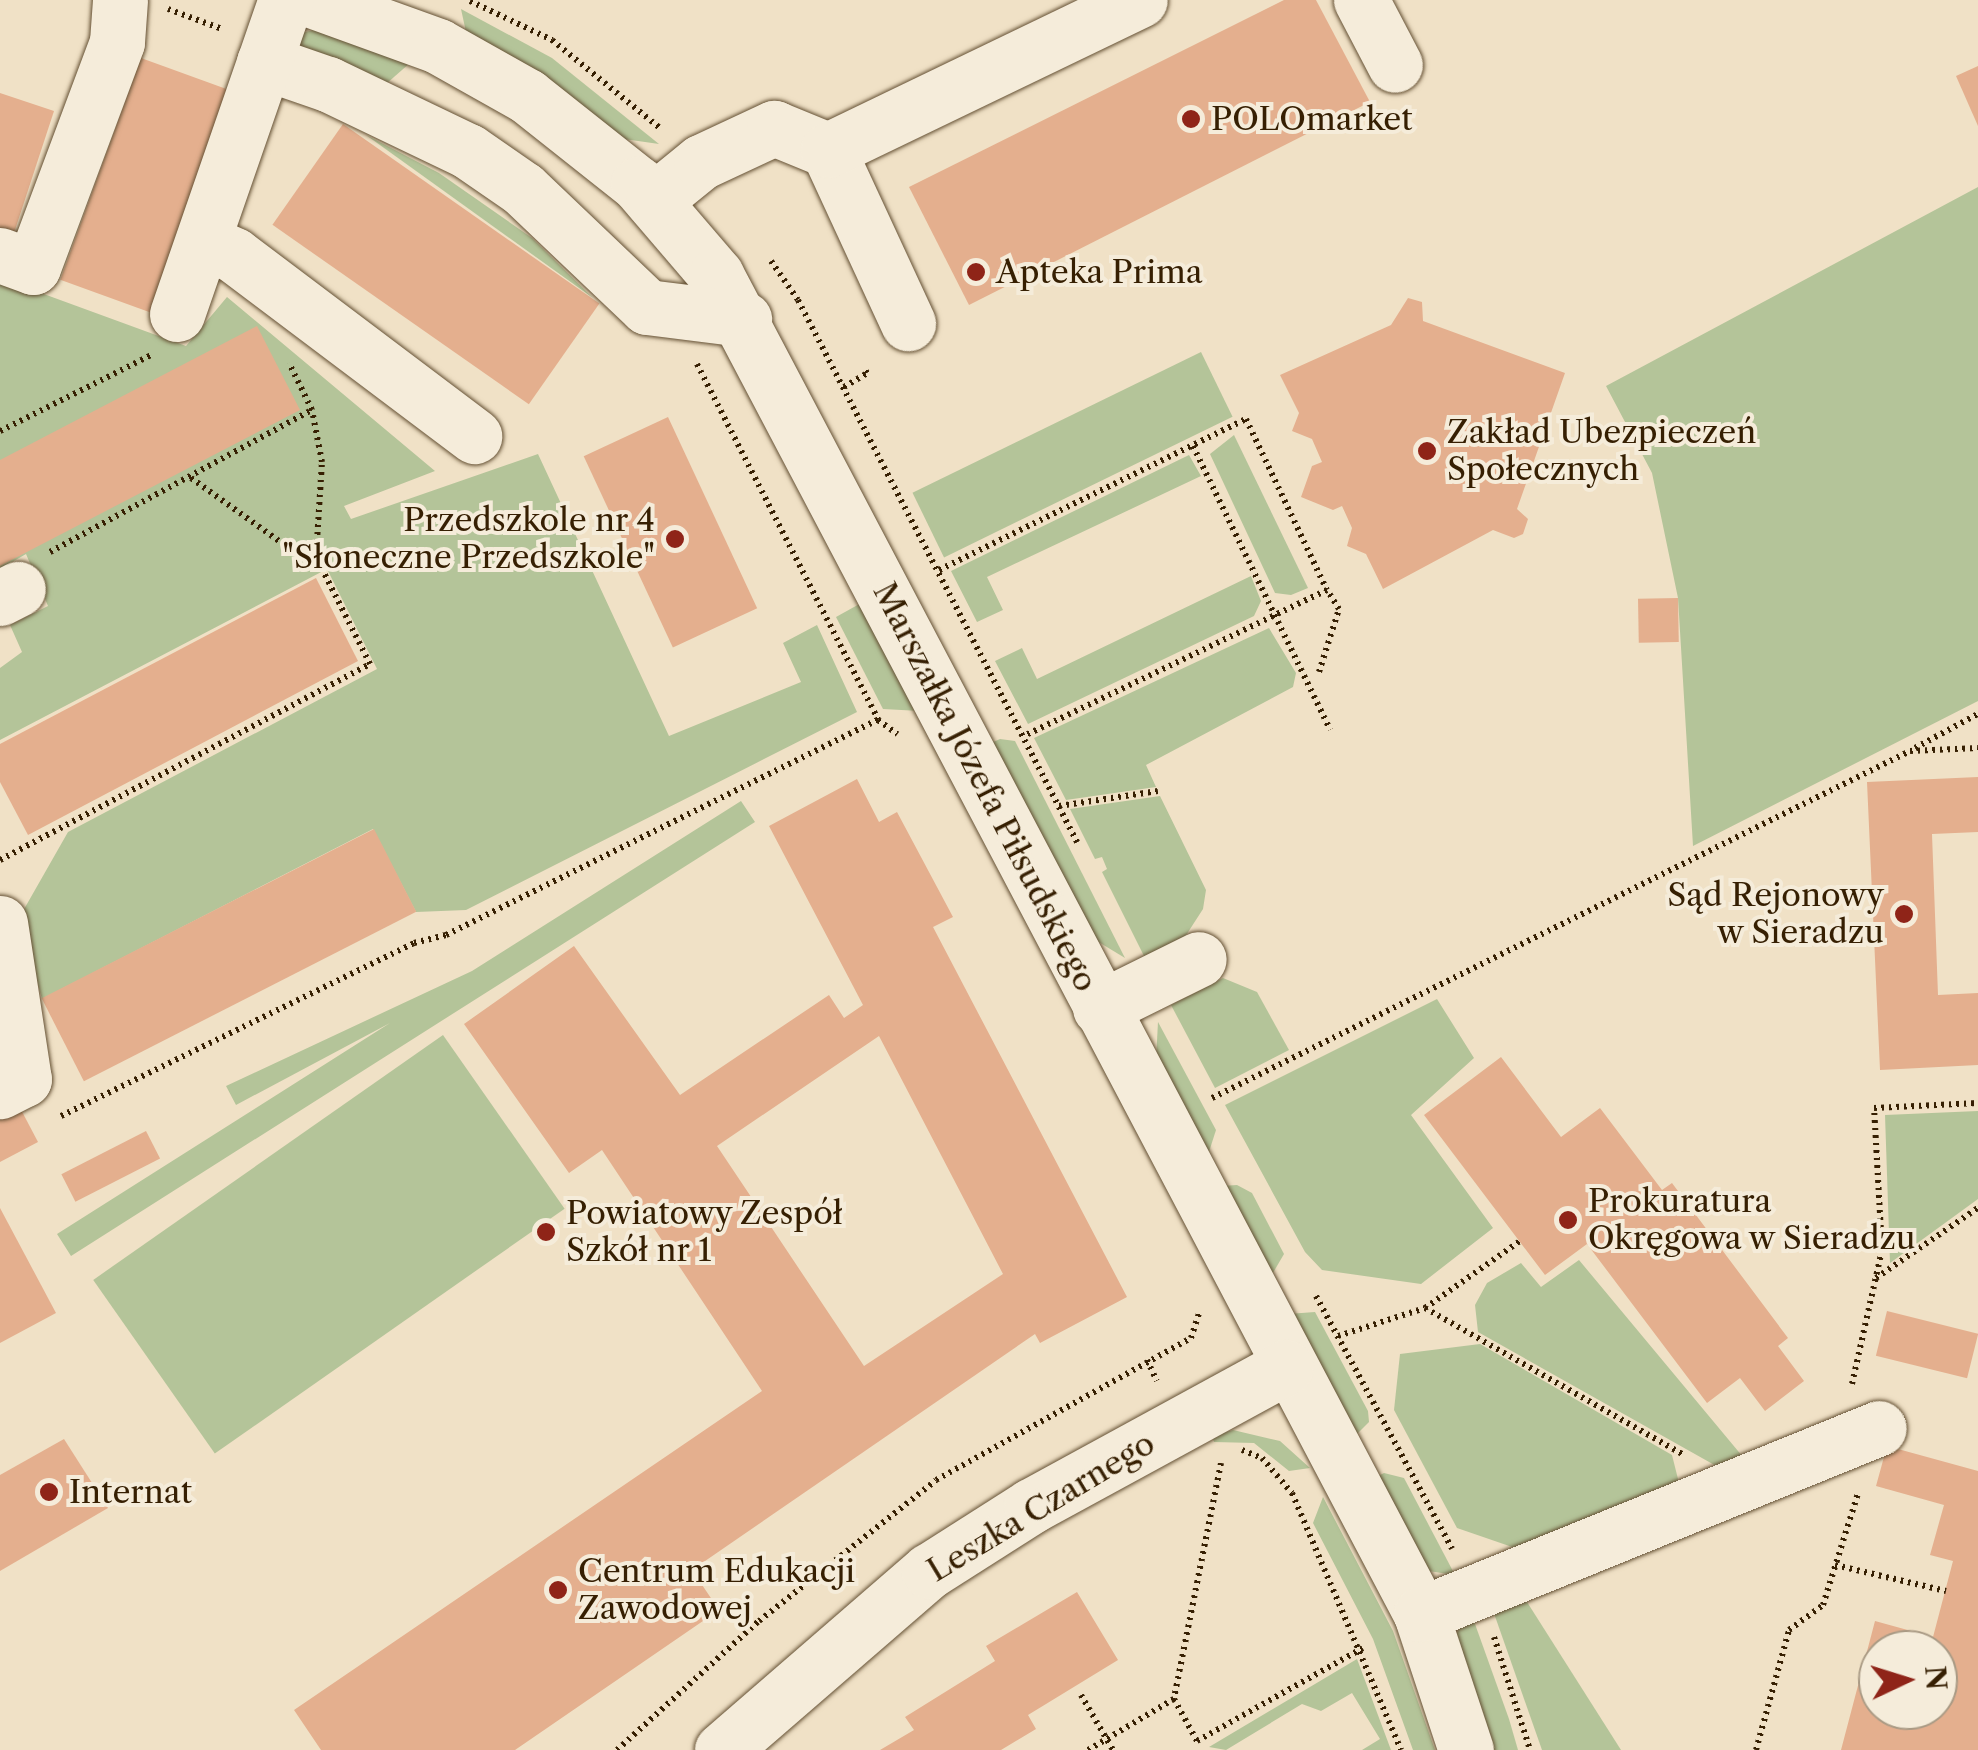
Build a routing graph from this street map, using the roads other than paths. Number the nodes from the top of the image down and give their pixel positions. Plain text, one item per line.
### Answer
1 (1140, 0) edge
2 (1360, 0) edge
3 (139, 3) edge
4 (336, 4) edge
5 (273, 36) edge
6 (1395, 66) dead end
7 (828, 150) junction
8 (653, 201) junction
9 (202, 241) junction
10 (0, 255) edge
11 (177, 314) dead end
12 (744, 319) junction
13 (908, 323) dead end
14 (474, 436) dead end
15 (0, 923) edge
16 (1199, 959) dead end
17 (1100, 1008) junction
18 (12, 1085) edge
19 (1286, 1367) junction
20 (1879, 1428) dead end
21 (1421, 1614) junction
22 (722, 1750) edge
23 (1466, 1750) edge

1 - 7 street
2 - 6 street
3 - 10 street
4 - 8 street, Marszałka Józefa Piłsudskiego
5 - 9 street
5 - 12 street
7 - 8 street
7 - 13 street
8 - 12 street, Marszałka Józefa Piłsudskiego
9 - 11 street
9 - 14 street
12 - 17 street, Marszałka Józefa Piłsudskiego
15 - 18 street
16 - 17 street
17 - 19 street, Marszałka Józefa Piłsudskiego
19 - 21 street, Marszałka Józefa Piłsudskiego
19 - 22 street, Leszka Czarnego
20 - 21 street
21 - 23 street, Marszałka Józefa Piłsudskiego

